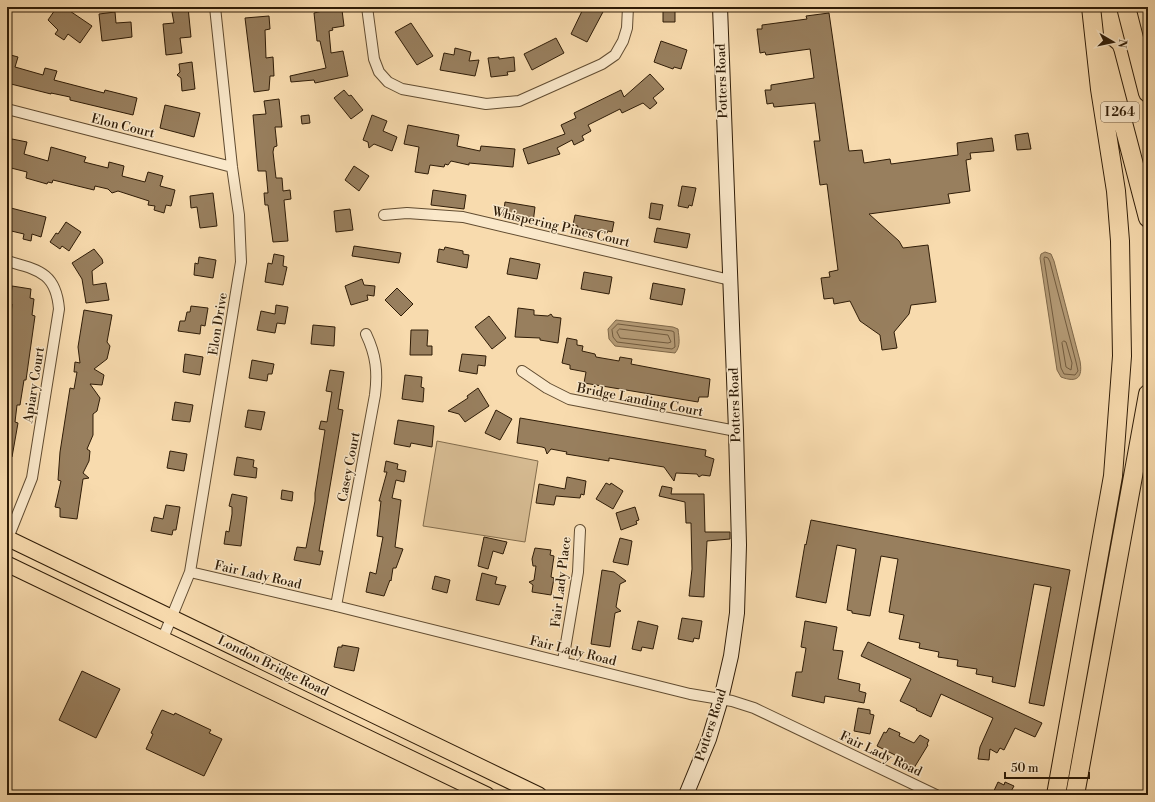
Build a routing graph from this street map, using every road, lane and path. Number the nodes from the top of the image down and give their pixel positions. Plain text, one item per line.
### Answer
1 (216, 7) edge
2 (367, 7) edge
3 (628, 7) edge
4 (720, 7) edge
5 (1092, 7) edge
6 (1126, 7) edge
7 (1148, 93) edge
8 (7, 109) edge
9 (232, 167) junction
10 (384, 215) dead end
11 (1148, 218) edge
12 (7, 261) edge
13 (730, 280) junction
14 (366, 334) dead end
15 (522, 371) dead end
16 (1148, 394) edge
17 (736, 431) junction
18 (580, 530) dead end
19 (7, 538) edge
20 (7, 564) edge
21 (190, 572) junction
22 (336, 606) junction
23 (173, 617) junction
24 (163, 638) junction
25 (563, 661) junction
26 (721, 699) junction
27 (487, 795) edge
28 (539, 795) edge
29 (686, 795) edge
30 (936, 795) edge
31 (1056, 795) edge
32 (1076, 795) edge

1 - 9 street, Elon Drive
2 - 3 street
4 - 13 street, Potters Road
5 - 11 highway, I 264
5 - 31 highway
6 - 7 highway, I 264
8 - 9 street, Elon Court
9 - 21 street, Elon Drive
10 - 13 street, Whispering Pines Court
12 - 19 street, Apiary Court
13 - 17 street, Potters Road
14 - 22 street, Casey Court
15 - 17 street, Bridge Landing Court
16 - 32 highway
17 - 26 street, Potters Road
18 - 25 street, Fair Lady Place
19 - 23 main road, London Bridge Road
20 - 24 main road, London Bridge Road
21 - 22 street, Fair Lady Road
21 - 23 street, Elon Drive
22 - 25 street, Fair Lady Road
23 - 24 street, Elon Drive
23 - 28 main road, London Bridge Road
24 - 27 main road, London Bridge Road
25 - 26 street, Fair Lady Road
26 - 29 street, Potters Road
26 - 30 street, Fair Lady Road

